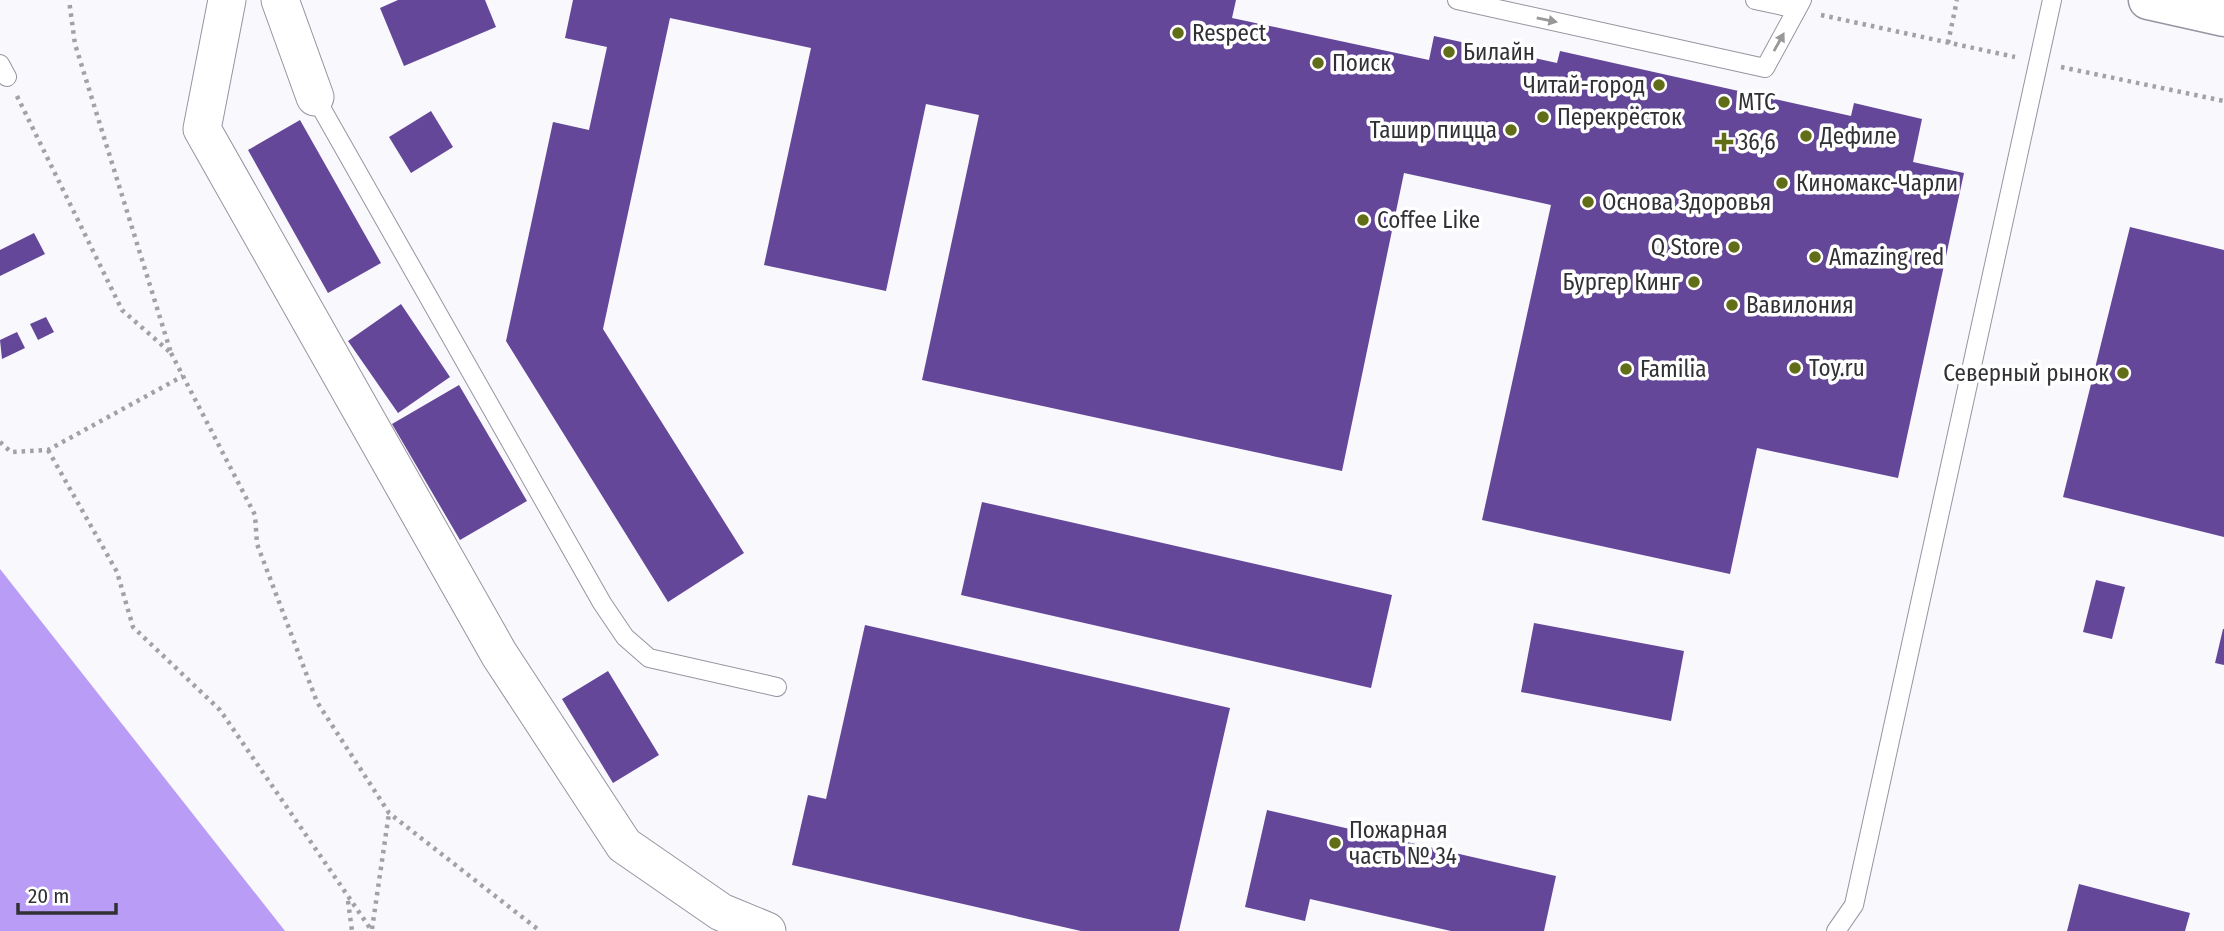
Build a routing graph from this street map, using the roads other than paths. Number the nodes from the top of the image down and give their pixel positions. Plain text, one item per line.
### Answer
1 (227, 0) edge
2 (280, 0) edge
3 (1457, 0) edge
4 (1755, 0) edge
5 (2052, 0) edge
6 (2148, 0) edge
7 (1799, 5) edge
8 (2224, 17) edge
9 (315, 97) joint
10 (777, 687) dead end
11 (767, 931) edge
12 (1836, 931) edge

1 - 11 street
2 - 9 street
3 -> 7 lane
4 - 7 lane
5 - 12 lane
6 - 8 main road
9 - 10 lane

